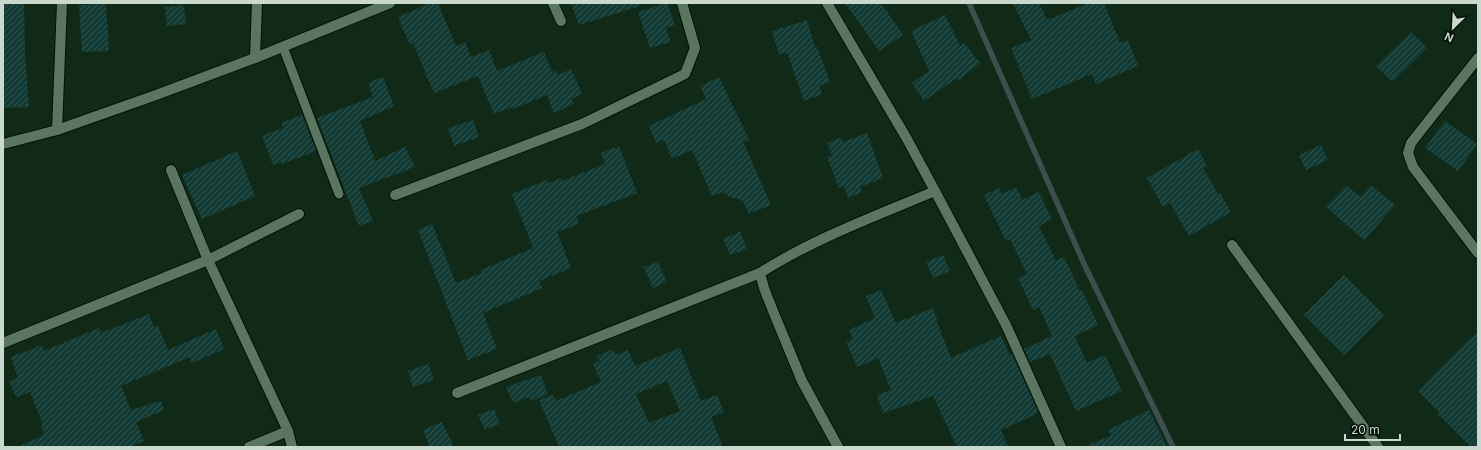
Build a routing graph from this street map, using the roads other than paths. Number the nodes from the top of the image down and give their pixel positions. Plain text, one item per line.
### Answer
1 (62, 3) edge
2 (257, 3) edge
3 (390, 3) edge
4 (553, 3) edge
5 (682, 3) edge
6 (827, 3) edge
7 (561, 21) dead end
8 (283, 47) junction
9 (255, 58) junction
10 (1478, 58) edge
11 (57, 130) junction
12 (3, 144) edge
13 (171, 170) dead end
14 (935, 191) junction
15 (338, 194) dead end
16 (395, 196) dead end
17 (299, 214) dead end
18 (1232, 245) dead end
19 (1478, 253) edge
20 (208, 260) junction
21 (760, 273) junction
22 (3, 343) edge
23 (457, 393) dead end
24 (288, 431) junction
25 (249, 447) edge
26 (292, 447) edge
27 (838, 447) edge
28 (1061, 447) edge
29 (1378, 447) edge

1 - 11 street
2 - 9 street
3 - 8 street
4 - 7 street
5 - 16 street
6 - 14 street
8 - 9 street
8 - 15 lane
9 - 11 street
10 - 19 street
11 - 12 street
13 - 20 street
14 - 21 street
14 - 28 street
17 - 20 street
18 - 29 street
20 - 22 street
20 - 24 street
21 - 23 street
21 - 27 street
24 - 25 street
24 - 26 street

